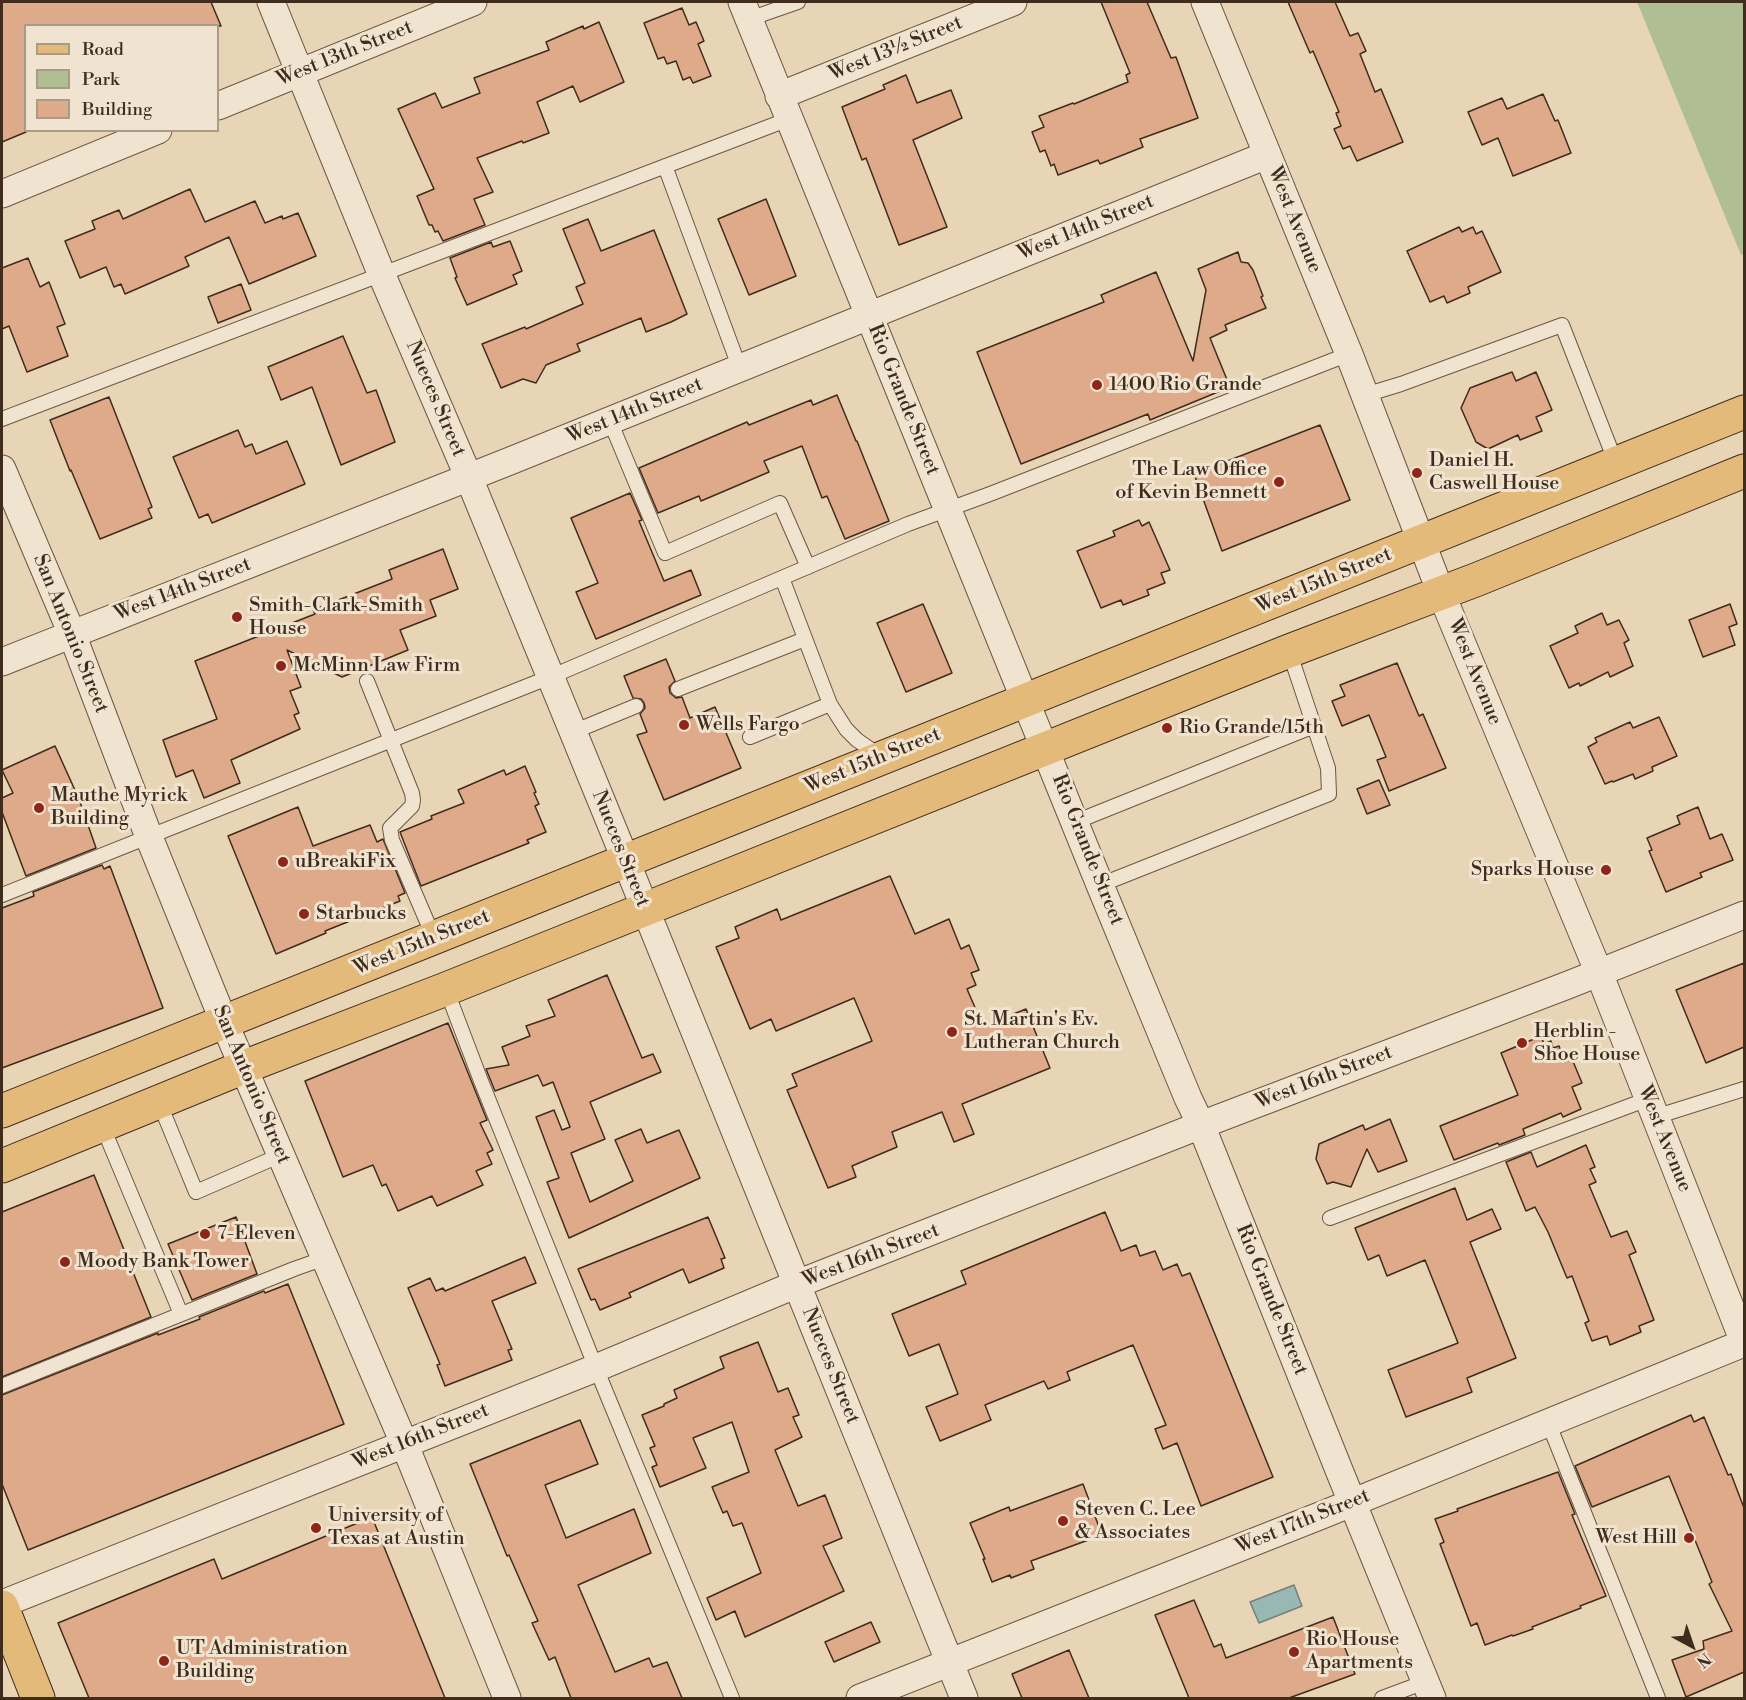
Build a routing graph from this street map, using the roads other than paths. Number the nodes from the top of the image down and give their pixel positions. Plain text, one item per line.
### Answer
1 (271, 2) edge
2 (473, 2) edge
3 (798, 2) edge
4 (1013, 2) edge
5 (1204, 2) edge
6 (746, 10) edge
7 (300, 72) junction
8 (219, 106) edge
9 (784, 107) junction
10 (153, 132) edge
11 (1267, 155) junction
12 (665, 166) junction
13 (2, 194) edge
14 (381, 273) junction
15 (869, 316) junction
16 (1349, 354) junction
17 (740, 369) junction
18 (1365, 395) junction
19 (1744, 412) edge
20 (2, 419) edge
21 (610, 421) junction
22 (1616, 464) junction
23 (2, 469) edge
24 (1744, 471) edge
25 (469, 478) junction
26 (948, 510) junction
27 (1422, 542) junction
28 (808, 567) junction
29 (782, 578) junction
30 (1441, 593) junction
31 (72, 634) junction
32 (805, 639) junction
33 (1289, 651) junction
34 (2, 662) edge
35 (550, 677) junction
36 (368, 681) dead end
37 (678, 689) dead end
38 (1026, 699) junction
39 (830, 704) junction
40 (636, 706) dead end
41 (1314, 726) junction
42 (573, 732) junction
43 (750, 737) dead end
44 (390, 741) junction
45 (1046, 748) junction
46 (881, 758) junction
47 (1075, 822) junction
48 (149, 837) junction
49 (626, 861) junction
50 (1101, 885) junction
51 (2, 895) edge
52 (645, 908) junction
53 (1744, 915) edge
54 (434, 938) junction
55 (1599, 973) junction
56 (446, 989) junction
57 (224, 1022) junction
58 (244, 1067) junction
59 (1744, 1089) edge
60 (159, 1102) junction
61 (1652, 1108) junction
62 (2, 1111) edge
63 (102, 1125) junction
64 (1201, 1125) junction
65 (281, 1155) junction
66 (2, 1166) edge
67 (1330, 1218) dead end
68 (325, 1258) junction
69 (797, 1284) junction
70 (180, 1314) junction
71 (1744, 1342) edge
72 (596, 1368) junction
73 (2, 1386) edge
74 (1548, 1422) junction
75 (404, 1443) junction
76 (1352, 1502) junction
77 (2, 1606) edge
78 (950, 1662) junction
79 (1428, 1690) edge
80 (38, 1698) edge
81 (507, 1698) edge
82 (732, 1698) edge
83 (860, 1698) edge
84 (964, 1698) edge
85 (1382, 1698) edge
86 (1658, 1698) edge

1 - 7 street, Nueces Street
2 - 7 street, West 13th Street
3 - 6 lane
4 - 9 street, West 13½ Street
5 - 11 street, West Avenue
6 - 9 street, Rio Grande Street
7 - 8 street, West 13th Street
7 - 14 street, Nueces Street
9 - 12 lane
9 - 15 street, Rio Grande Street
10 - 13 street
11 - 15 street, West 14th Street
11 - 16 street, West Avenue
12 - 14 lane
12 - 17 lane
14 - 20 lane
14 - 25 street, Nueces Street
15 - 17 street, West 14th Street
15 - 26 street, Rio Grande Street
16 - 18 street, West Avenue
16 - 26 lane
17 - 21 street, West 14th Street
18 - 22 lane
18 - 27 street, West Avenue
19 - 22 main road, West 15th Street
21 - 25 street, West 14th Street
21 - 28 lane
22 - 27 main road, West 15th Street
23 - 31 street, San Antonio Street
24 - 30 main road
25 - 31 street, West 14th Street
25 - 35 street, Nueces Street
26 - 28 lane
26 - 38 street, Rio Grande Street
27 - 30 street, West Avenue
27 - 38 main road, West 15th Street
28 - 29 lane
29 - 32 lane
29 - 35 lane
30 - 33 main road
30 - 55 street, West Avenue
31 - 34 street, West 14th Street
31 - 48 street, San Antonio Street
32 - 37 lane
32 - 39 lane
33 - 41 lane
33 - 45 main road
35 - 42 street, Nueces Street
35 - 44 lane
36 - 44 lane
38 - 45 street, Rio Grande Street
38 - 46 main road, West 15th Street
39 - 43 lane
39 - 46 lane
40 - 42 lane
41 - 47 lane
41 - 50 lane
42 - 49 street, Nueces Street
44 - 48 lane
44 - 54 lane
45 - 47 street, Rio Grande Street
45 - 52 main road
46 - 49 main road, West 15th Street
47 - 50 street, Rio Grande Street
48 - 51 lane
48 - 57 street, San Antonio Street
49 - 52 street, Nueces Street
49 - 54 main road, West 15th Street
50 - 64 street, Rio Grande Street
52 - 56 main road
52 - 69 street, Nueces Street
53 - 55 street, West 16th Street
54 - 57 main road, West 15th Street
55 - 61 street, West Avenue
55 - 64 street, West 16th Street
56 - 58 main road
56 - 72 lane
57 - 58 street, San Antonio Street
57 - 62 main road, West 15th Street
58 - 60 main road
58 - 65 street, San Antonio Street
59 - 61 lane
60 - 63 main road
60 - 65 lane
61 - 67 lane
61 - 71 street, West Avenue
63 - 66 main road
63 - 70 lane
64 - 69 street, West 16th Street
64 - 76 street, Rio Grande Street
65 - 68 street, San Antonio Street
68 - 70 lane
68 - 75 street, San Antonio Street
69 - 72 street, West 16th Street
69 - 78 street, Nueces Street
70 - 73 lane
71 - 74 street, West 17th Street
72 - 75 street, West 16th Street
72 - 82 lane
74 - 76 street, West 17th Street
74 - 86 lane
75 - 77 street, West 16th Street
75 - 81 street, San Antonio Street
76 - 78 street, West 17th Street
76 - 79 street, Rio Grande Street
77 - 80 main road
78 - 83 street, West 17th Street
78 - 84 street, Nueces Street
79 - 85 lane

